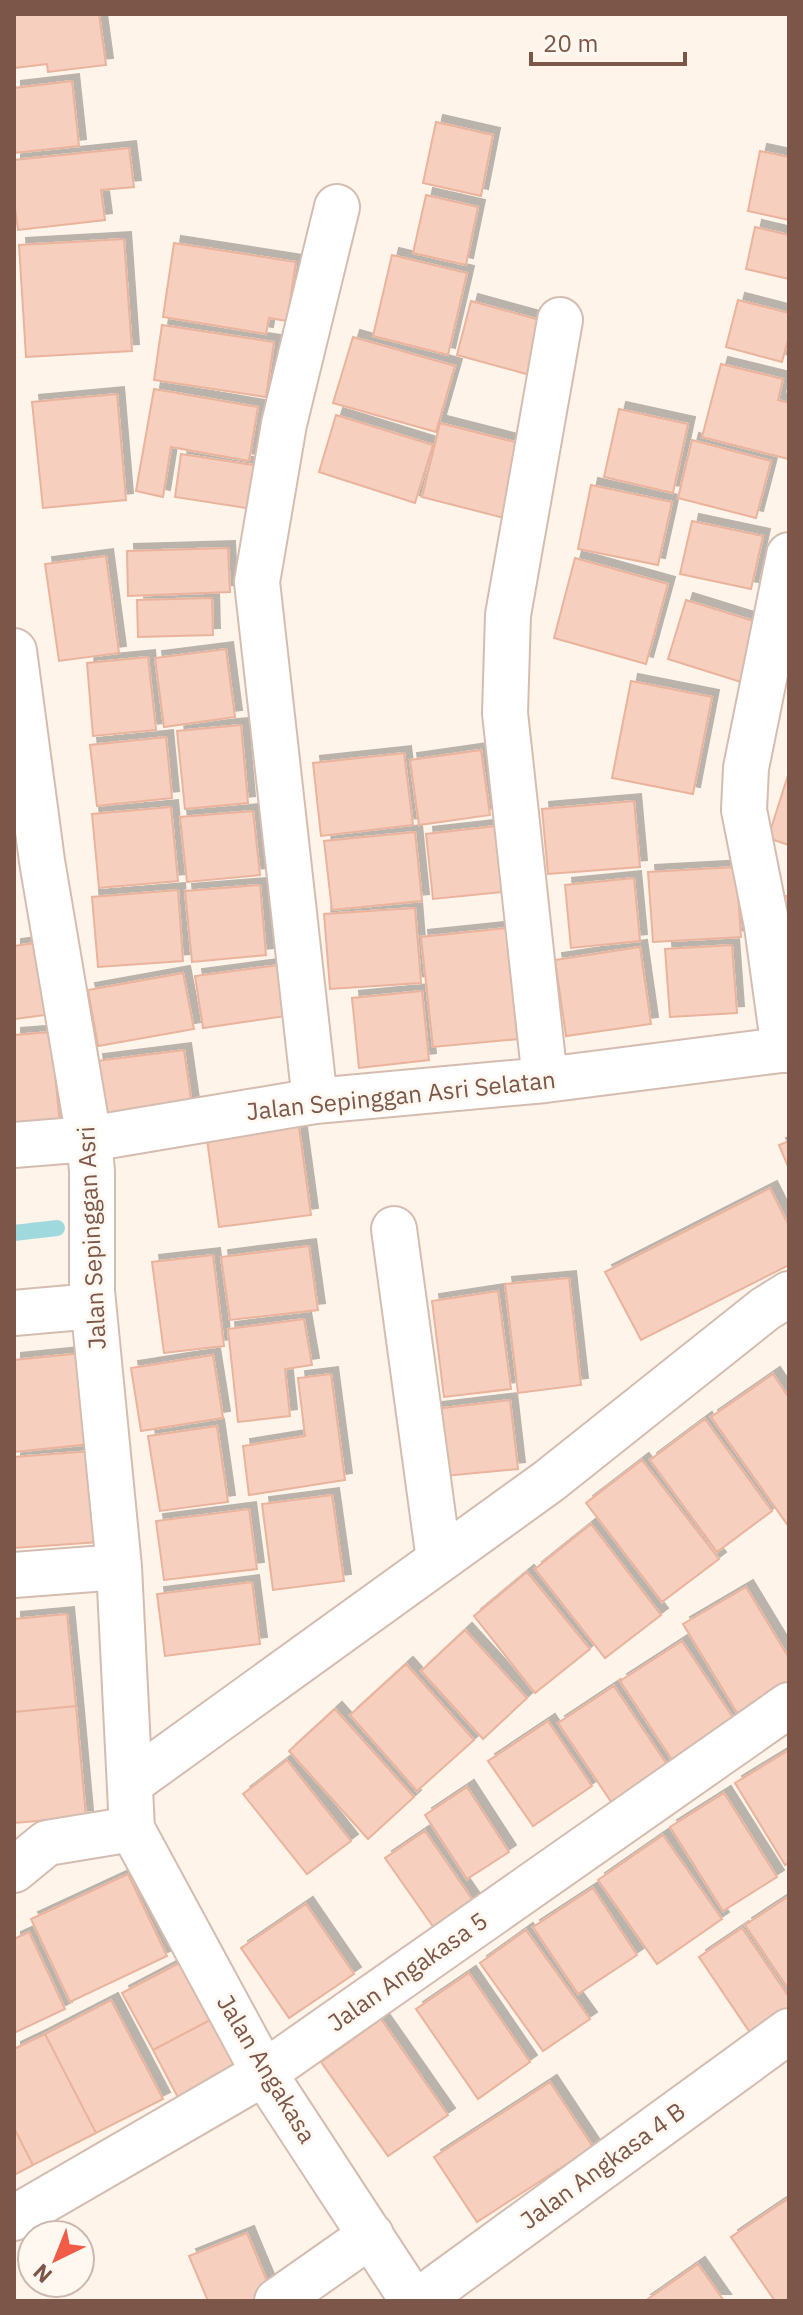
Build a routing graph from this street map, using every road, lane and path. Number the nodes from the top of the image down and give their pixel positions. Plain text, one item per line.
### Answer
1 (337, 207) dead end
2 (560, 320) dead end
3 (789, 555) edge
4 (14, 651) edge
5 (28, 863) edge
6 (786, 1050) edge
7 (545, 1080) junction
8 (315, 1101) junction
9 (14, 1145) edge
10 (91, 1155) junction
11 (394, 1229) dead end
12 (789, 1294) edge
13 (93, 1298) junction
14 (14, 1313) edge
15 (439, 1560) junction
16 (119, 1567) junction
17 (14, 1575) edge
18 (789, 1705) edge
19 (132, 1782) junction
20 (132, 1829) junction
21 (31, 1842) edge
22 (14, 1870) edge
23 (789, 2031) edge
24 (264, 2073) junction
25 (14, 2218) edge
26 (371, 2235) junction
27 (277, 2301) edge
28 (415, 2301) edge

1 - 8 street
2 - 7 street
3 - 6 street
4 - 5 street, Jalan Sepinggan Asri
5 - 10 street, Jalan Sepinggan Asri
6 - 7 street, Jalan Sepinggan Asri Selatan
7 - 8 street, Jalan Sepinggan Asri Selatan
8 - 10 street, Jalan Sepinggan Asri Selatan
9 - 10 street, Jalan Sepinggan Asri Selatan
10 - 13 street, Jalan Sepinggan Asri
11 - 15 street
12 - 15 street
13 - 14 street
13 - 16 street, Jalan Sepinggan Asri
15 - 19 street
16 - 17 street
16 - 19 street, Jalan Sepinggan Asri
18 - 24 street, Jalan Angakasa 5
19 - 20 street, Jalan Sepinggan Asri
20 - 21 street
20 - 24 street, Jalan Angakasa
21 - 22 street
23 - 28 street, Jalan Angkasa 4 B
24 - 25 street, Jalan Angakasa 5
24 - 26 street, Jalan Angakasa
26 - 27 street
26 - 28 street, Jalan Angakasa

